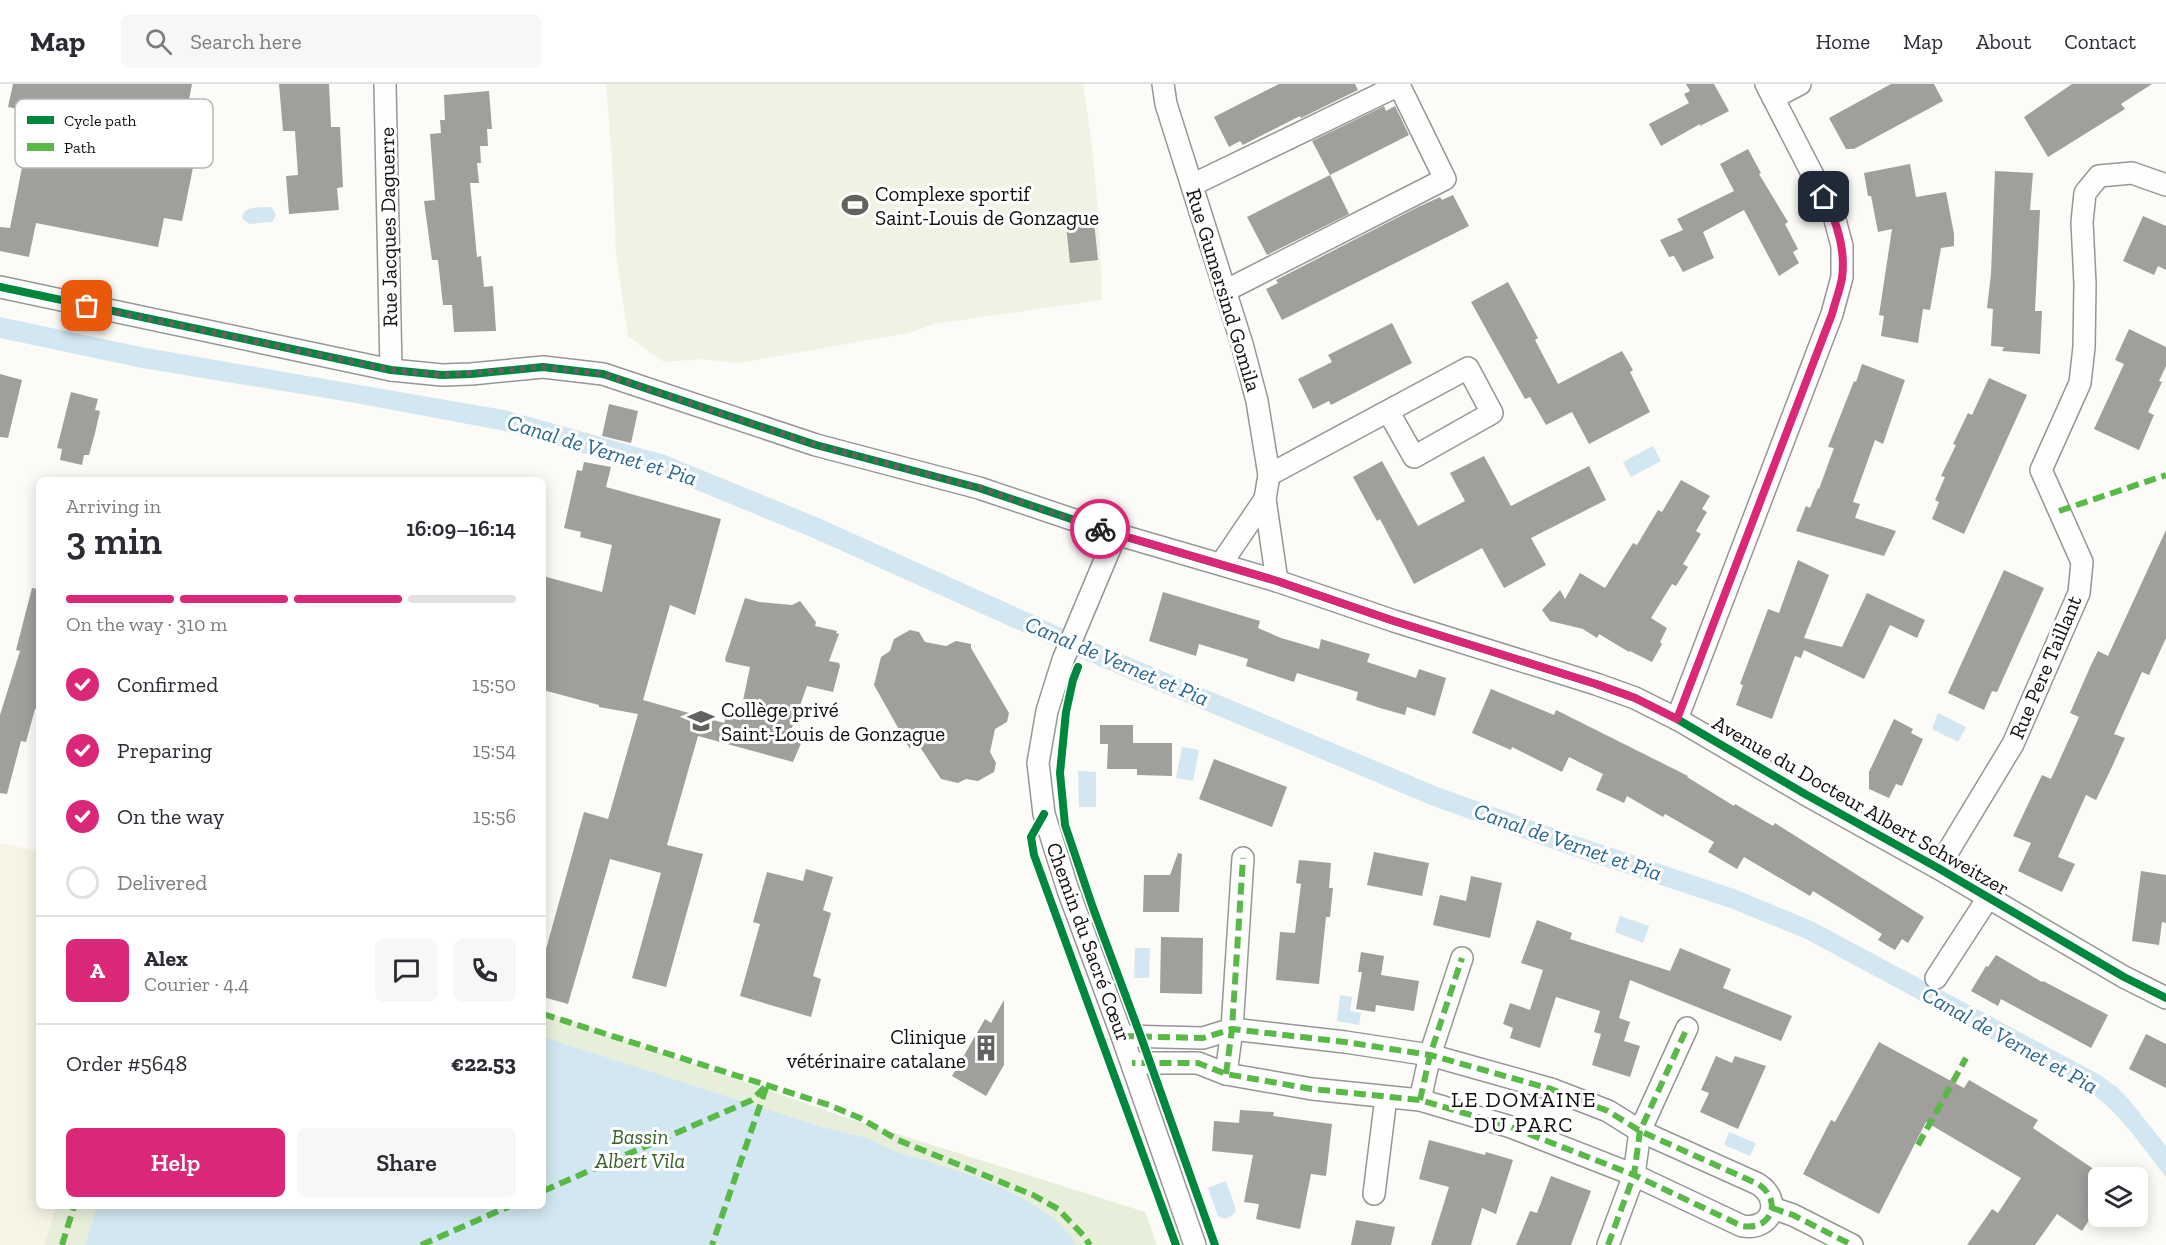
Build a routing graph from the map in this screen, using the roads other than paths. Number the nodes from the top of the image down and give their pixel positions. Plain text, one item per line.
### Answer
1 (385, 84) edge
2 (1163, 84) edge
3 (1800, 84) edge
4 (1770, 91) edge
5 (1192, 185) junction
6 (2166, 185) edge
7 (0, 287) edge
8 (1225, 291) junction
9 (391, 370) junction
10 (1388, 411) junction
11 (1269, 475) junction
12 (1264, 499) junction
13 (1116, 534) junction
14 (1221, 564) junction
15 (1277, 581) junction
16 (1677, 719) junction
17 (1243, 858) dead end
18 (1938, 868) junction
19 (1988, 898) junction
20 (1462, 958) dead end
21 (1936, 978) dead end
22 (2166, 998) edge
23 (1687, 1028) dead end
24 (1232, 1029) junction
25 (1122, 1036) junction
26 (1430, 1055) junction
27 (1132, 1063) junction
28 (1226, 1074) junction
29 (1386, 1097) junction
30 (1420, 1100) junction
31 (1640, 1131) junction
32 (1635, 1175) junction
33 (1374, 1194) dead end
34 (1772, 1208) junction
35 (1195, 1245) edge
36 (1608, 1245) edge
37 (1852, 1245) edge

1 - 9 street, Rue Jacques Daguerre
2 - 5 street, Rue Gumersind Gomila
3 - 4 street
4 - 16 street
5 - 8 street, Rue Gumersind Gomila
5 - 8 street
6 - 18 street, Rue Pere Taillant
7 - 9 street, Avenue du Docteur Albert Schweitzer
8 - 11 street, Rue Gumersind Gomila
9 - 13 street, Avenue du Docteur Albert Schweitzer
10 - 10 street
10 - 11 street
11 - 12 street, Rue Gumersind Gomila
12 - 14 street, Rue Gumersind Gomila
12 - 15 street, Rue Gumersind Gomila
13 - 14 street, Avenue du Docteur Albert Schweitzer
13 - 25 street, Chemin du Sacré Cœur
14 - 15 street, Avenue du Docteur Albert Schweitzer
15 - 16 street, Avenue du Docteur Albert Schweitzer
16 - 18 street, Avenue du Docteur Albert Schweitzer
17 - 24 street
18 - 19 street, Avenue du Docteur Albert Schweitzer
19 - 21 street
19 - 22 street, Avenue du Docteur Albert Schweitzer
20 - 26 street
23 - 31 street
24 - 25 street
24 - 26 street
24 - 28 street
25 - 27 street, Chemin du Sacré Cœur
26 - 30 street
26 - 31 street
27 - 28 street
27 - 35 street, Chemin du Sacré Cœur
28 - 29 street
29 - 30 street
29 - 33 street
30 - 32 street
31 - 32 street
31 - 34 street
32 - 34 street
32 - 36 street
34 - 37 street

